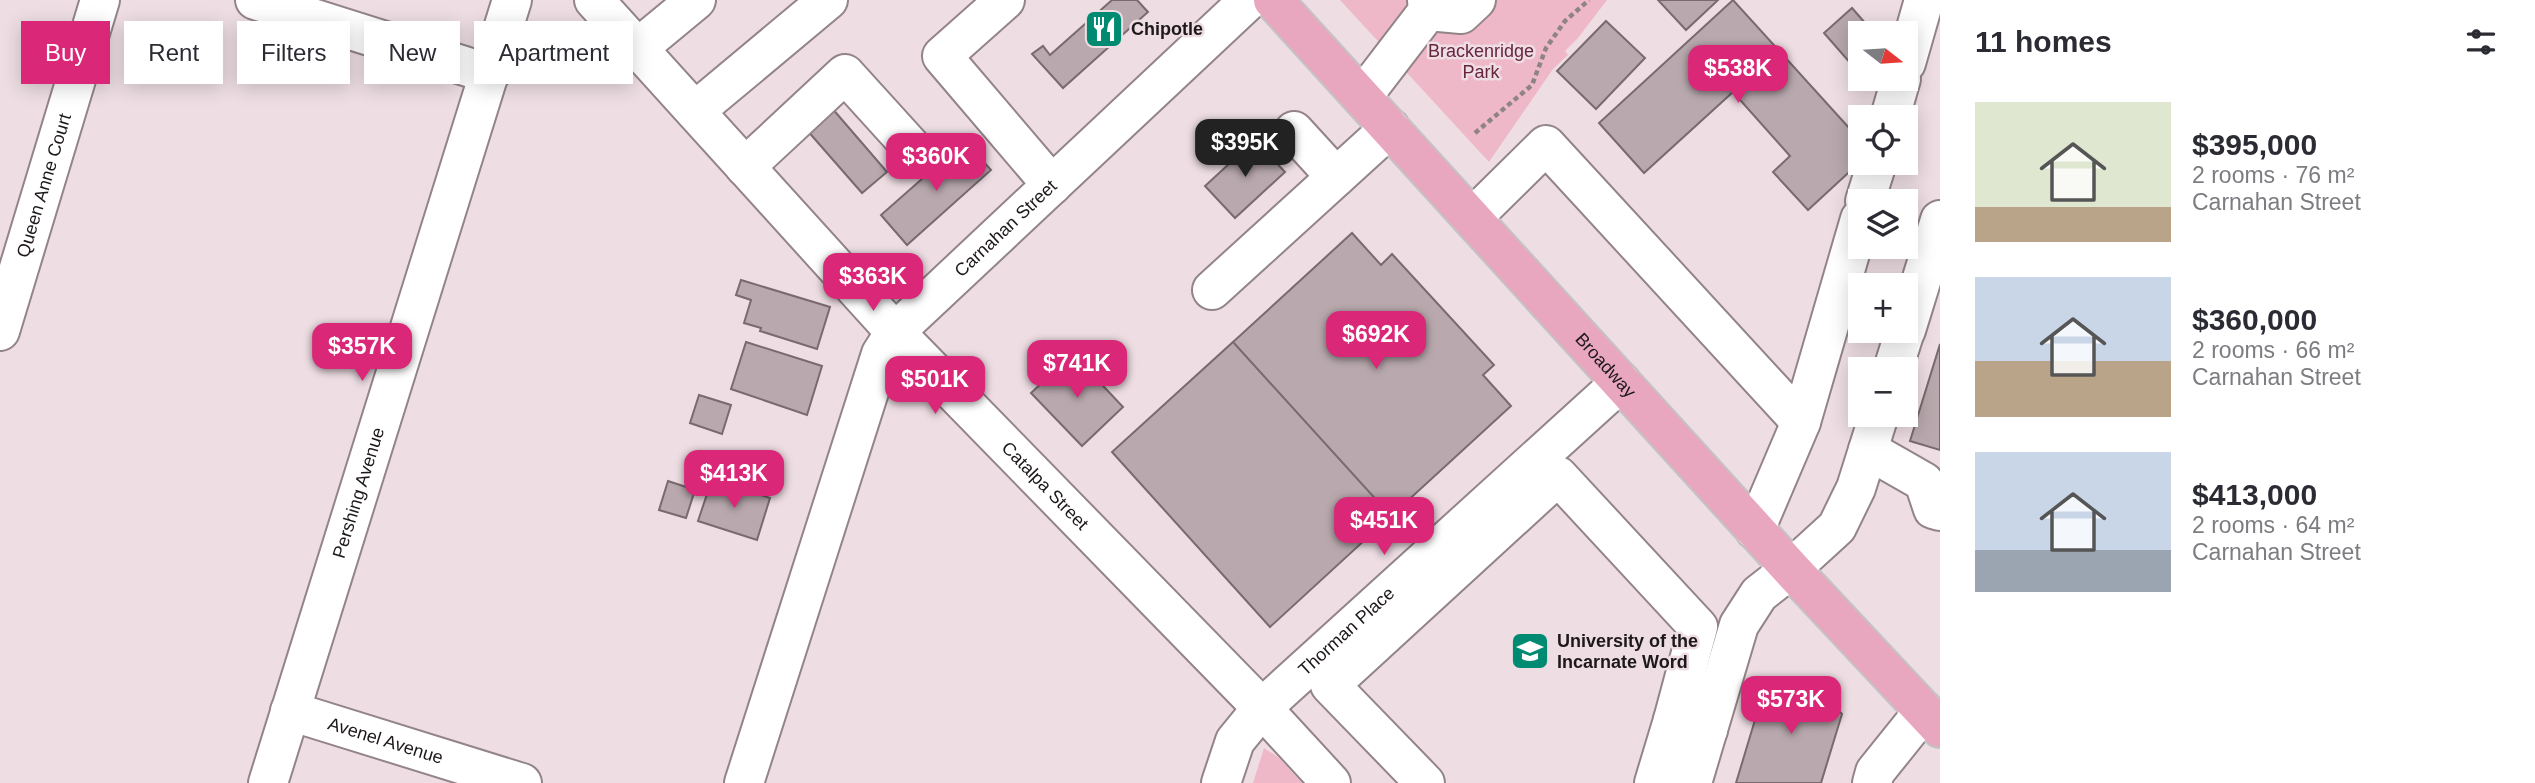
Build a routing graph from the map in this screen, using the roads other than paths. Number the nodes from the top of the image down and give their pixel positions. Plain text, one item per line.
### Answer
1 (100, 0) edge
2 (255, 0) edge
3 (512, 0) edge
4 (594, 0) edge
5 (696, 0) edge
6 (828, 0) edge
7 (1005, 0) edge
8 (1249, 0) edge
9 (1273, 0) edge
10 (1476, 0) edge
11 (1924, 0) edge
12 (1427, 6) edge
13 (506, 21) edge
14 (1918, 21) edge
15 (638, 48) junction
16 (474, 69) edge
17 (487, 84) edge
18 (1362, 97) junction
19 (695, 111) junction
20 (1390, 128) junction
21 (1294, 131) dead end
22 (914, 150) dead end
23 (745, 167) junction
24 (1336, 177) junction
25 (1052, 185) junction
26 (1472, 218) junction
27 (1940, 220) edge
28 (1848, 259) edge
29 (1212, 290) dead end
30 (1918, 291) edge
31 (0, 331) edge
32 (895, 332) junction
33 (1621, 382) junction
34 (1801, 422) junction
35 (1874, 432) edge
36 (1549, 466) junction
37 (1940, 511) edge
38 (1755, 530) junction
39 (1791, 569) junction
40 (1320, 675) junction
41 (1262, 708) junction
42 (290, 711) junction
43 (1932, 720) edge
44 (1691, 725) junction
45 (268, 783) edge
46 (522, 783) edge
47 (744, 783) edge
48 (1221, 783) edge
49 (1331, 783) edge
50 (1425, 783) edge
51 (1654, 783) edge
52 (1692, 783) edge
53 (1872, 783) edge

1 - 31 street, Queen Anne Court
2 - 16 street
3 - 13 street, Pershing Avenue
4 - 15 street, Catalpa Street
5 - 15 street
6 - 19 street
7 - 25 street
8 - 25 street, Carnahan Street
9 - 18 main road, Broadway
10 - 12 street
11 - 14 street
12 - 18 street
15 - 19 street, Catalpa Street
17 - 42 street, Pershing Avenue
18 - 20 main road, Broadway
19 - 23 street, Catalpa Street
20 - 24 street
20 - 26 main road, Broadway
21 - 24 street
22 - 23 street
23 - 32 street, Catalpa Street
24 - 29 street
25 - 32 street, Carnahan Street
26 - 33 main road, Broadway
26 - 34 street
27 - 30 street
28 - 34 street
32 - 41 street, Catalpa Street
32 - 47 street, Carnahan Street
33 - 36 street, Thorman Place
33 - 38 main road, Broadway
34 - 38 street
35 - 37 street
35 - 39 street
36 - 40 street, Thorman Place
36 - 44 street
38 - 39 main road, Broadway
39 - 43 main road, Broadway
39 - 44 street
40 - 41 street, Thorman Place
40 - 50 street
41 - 48 street, Thorman Place
41 - 49 street, Catalpa Street
42 - 45 street, Pershing Avenue
42 - 46 street, Avenel Avenue
43 - 53 street
44 - 51 street
44 - 52 street

